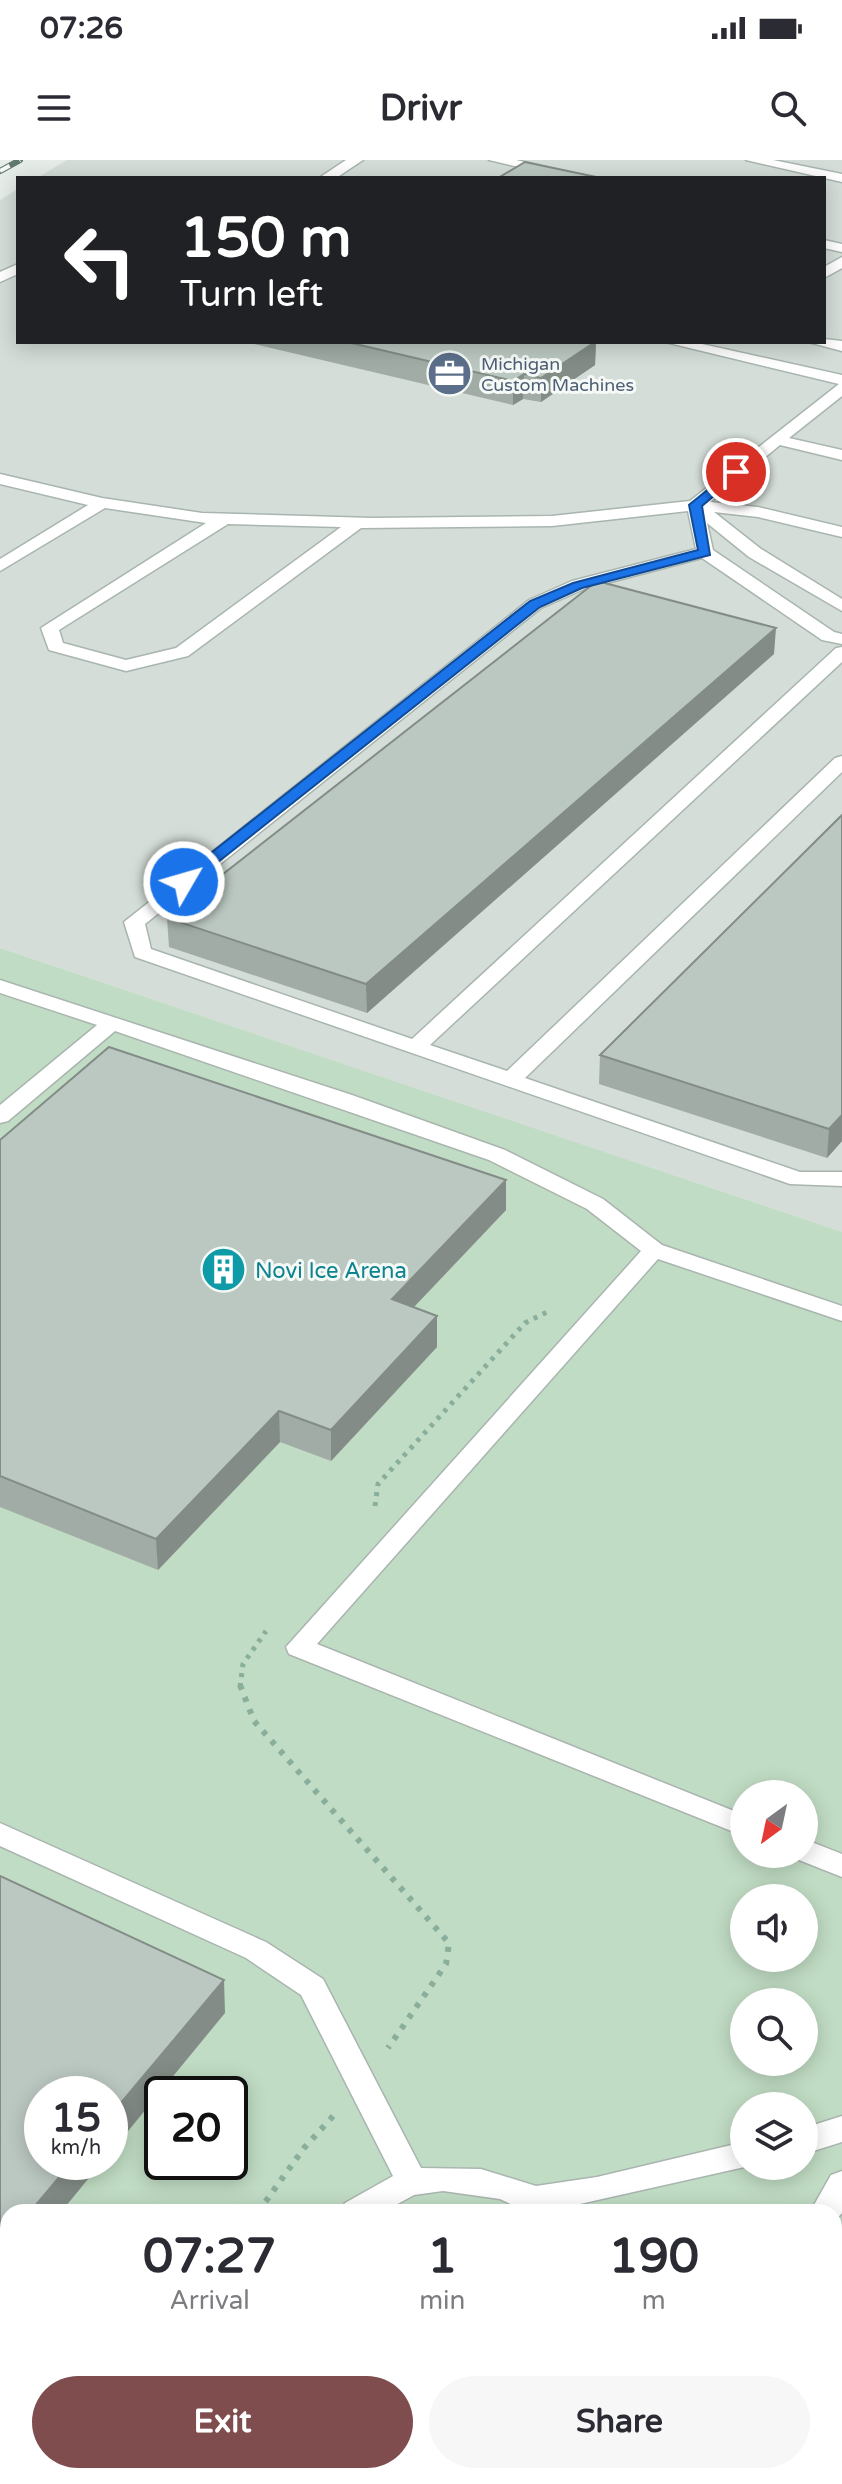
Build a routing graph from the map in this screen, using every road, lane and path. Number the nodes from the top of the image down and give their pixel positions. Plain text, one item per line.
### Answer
1 (356, 160) edge
2 (496, 160) edge
3 (753, 160) edge
4 (329, 176) edge
5 (574, 176) edge
6 (842, 178) edge
7 (682, 344) edge
8 (842, 380) edge
9 (842, 388) edge
10 (777, 440) junction
11 (842, 455) edge
12 (0, 479) edge
13 (102, 503) junction
14 (695, 505) junction
15 (226, 518) junction
16 (357, 523) junction
17 (842, 532) edge
18 (705, 552) junction
19 (0, 566) edge
20 (842, 606) edge
21 (842, 639) edge
22 (842, 652) edge
23 (842, 762) edge
24 (0, 986) edge
25 (112, 1023) junction
26 (416, 1047) junction
27 (510, 1080) junction
28 (0, 1116) edge
29 (842, 1179) edge
30 (654, 1250) junction
31 (562, 1305) dead end
32 (842, 1314) edge
33 (374, 1513) dead end
34 (272, 1624) dead end
35 (730, 1820) edge
36 (0, 1834) edge
37 (818, 1856) edge
38 (842, 1866) edge
39 (361, 2082) junction
40 (842, 2129) edge
41 (818, 2137) edge
42 (730, 2158) edge
43 (412, 2182) junction
44 (842, 2184) edge
45 (264, 2204) edge
46 (371, 2204) edge
47 (541, 2204) edge
48 (548, 2204) edge
49 (831, 2204) edge

1 - 4 street
2 - 5 street
3 - 6 street
7 - 8 street
9 - 10 street
10 - 11 street
10 - 14 street
12 - 13 street
13 - 15 street
13 - 19 street
14 - 16 street
14 - 17 street
14 - 18 street
14 - 20 street
15 - 16 street
15 - 16 street
18 - 21 street
18 - 26 street
22 - 26 street
23 - 27 street
24 - 25 street
25 - 28 street
25 - 30 street
26 - 27 street
27 - 29 street
30 - 32 street
30 - 35 street
31 - 33 path
34 - 39 path
36 - 39 street
37 - 38 street
39 - 43 street
39 - 45 path
40 - 41 street
42 - 48 street
43 - 46 street
43 - 47 street
44 - 49 street

